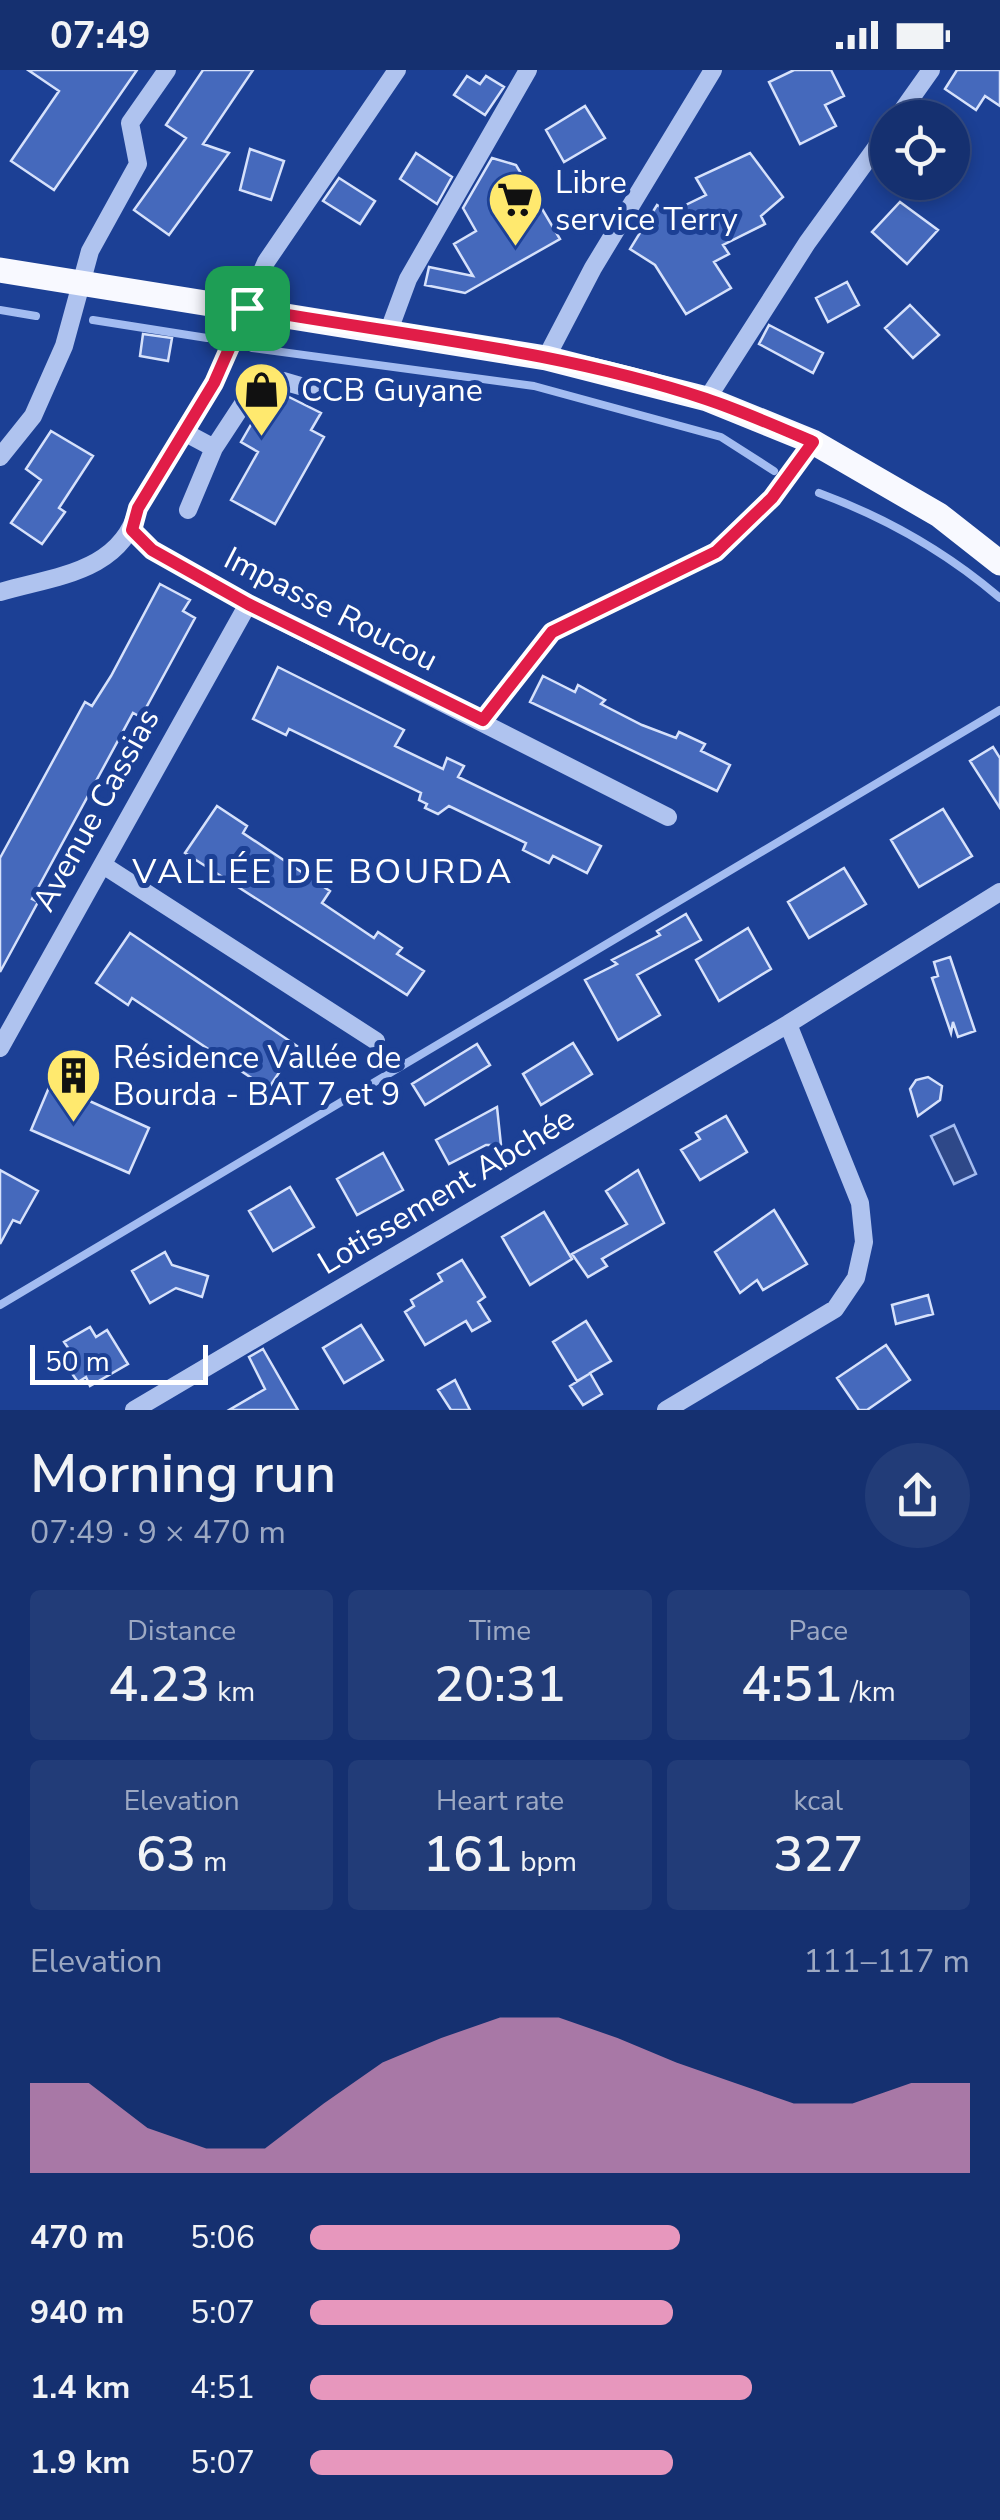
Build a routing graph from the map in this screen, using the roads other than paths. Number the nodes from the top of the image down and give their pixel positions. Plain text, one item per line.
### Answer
1 (167, 70) edge
2 (396, 70) edge
3 (528, 70) edge
4 (713, 70) edge
5 (931, 70) edge
6 (910, 100) edge
7 (870, 156) edge
8 (0, 270) edge
9 (80, 284) junction
10 (247, 308) junction
11 (388, 333) junction
12 (546, 358) junction
13 (314, 390) dead end
14 (707, 399) junction
15 (184, 432) junction
16 (813, 442) junction
17 (214, 448) junction
18 (0, 457) edge
19 (188, 510) dead end
20 (132, 530) junction
21 (1000, 563) edge
22 (0, 592) edge
23 (248, 604) junction
24 (483, 720) junction
25 (668, 817) dead end
26 (103, 865) junction
27 (1000, 892) edge
28 (788, 1024) junction
29 (376, 1041) dead end
30 (0, 1048) edge
31 (134, 1410) edge
32 (666, 1410) edge

1 - 9 street
2 - 10 street
3 - 11 street
4 - 12 street
5 - 6 street
7 - 14 street
8 - 9 main road
9 - 10 main road
9 - 18 street
10 - 11 main road
10 - 15 street
11 - 12 main road
12 - 14 main road
13 - 17 street
14 - 16 main road
15 - 17 street
15 - 20 street
16 - 21 main road
16 - 24 street
17 - 19 street
20 - 22 street
20 - 23 street, Impasse Roucou
23 - 24 street, Impasse Roucou
23 - 26 street, Avenue Cassias
24 - 25 street, Impasse Roucou
26 - 29 street
26 - 30 street, Avenue Cassias
27 - 28 street, Lotissement Abchée
28 - 31 street, Lotissement Abchée
28 - 32 street

